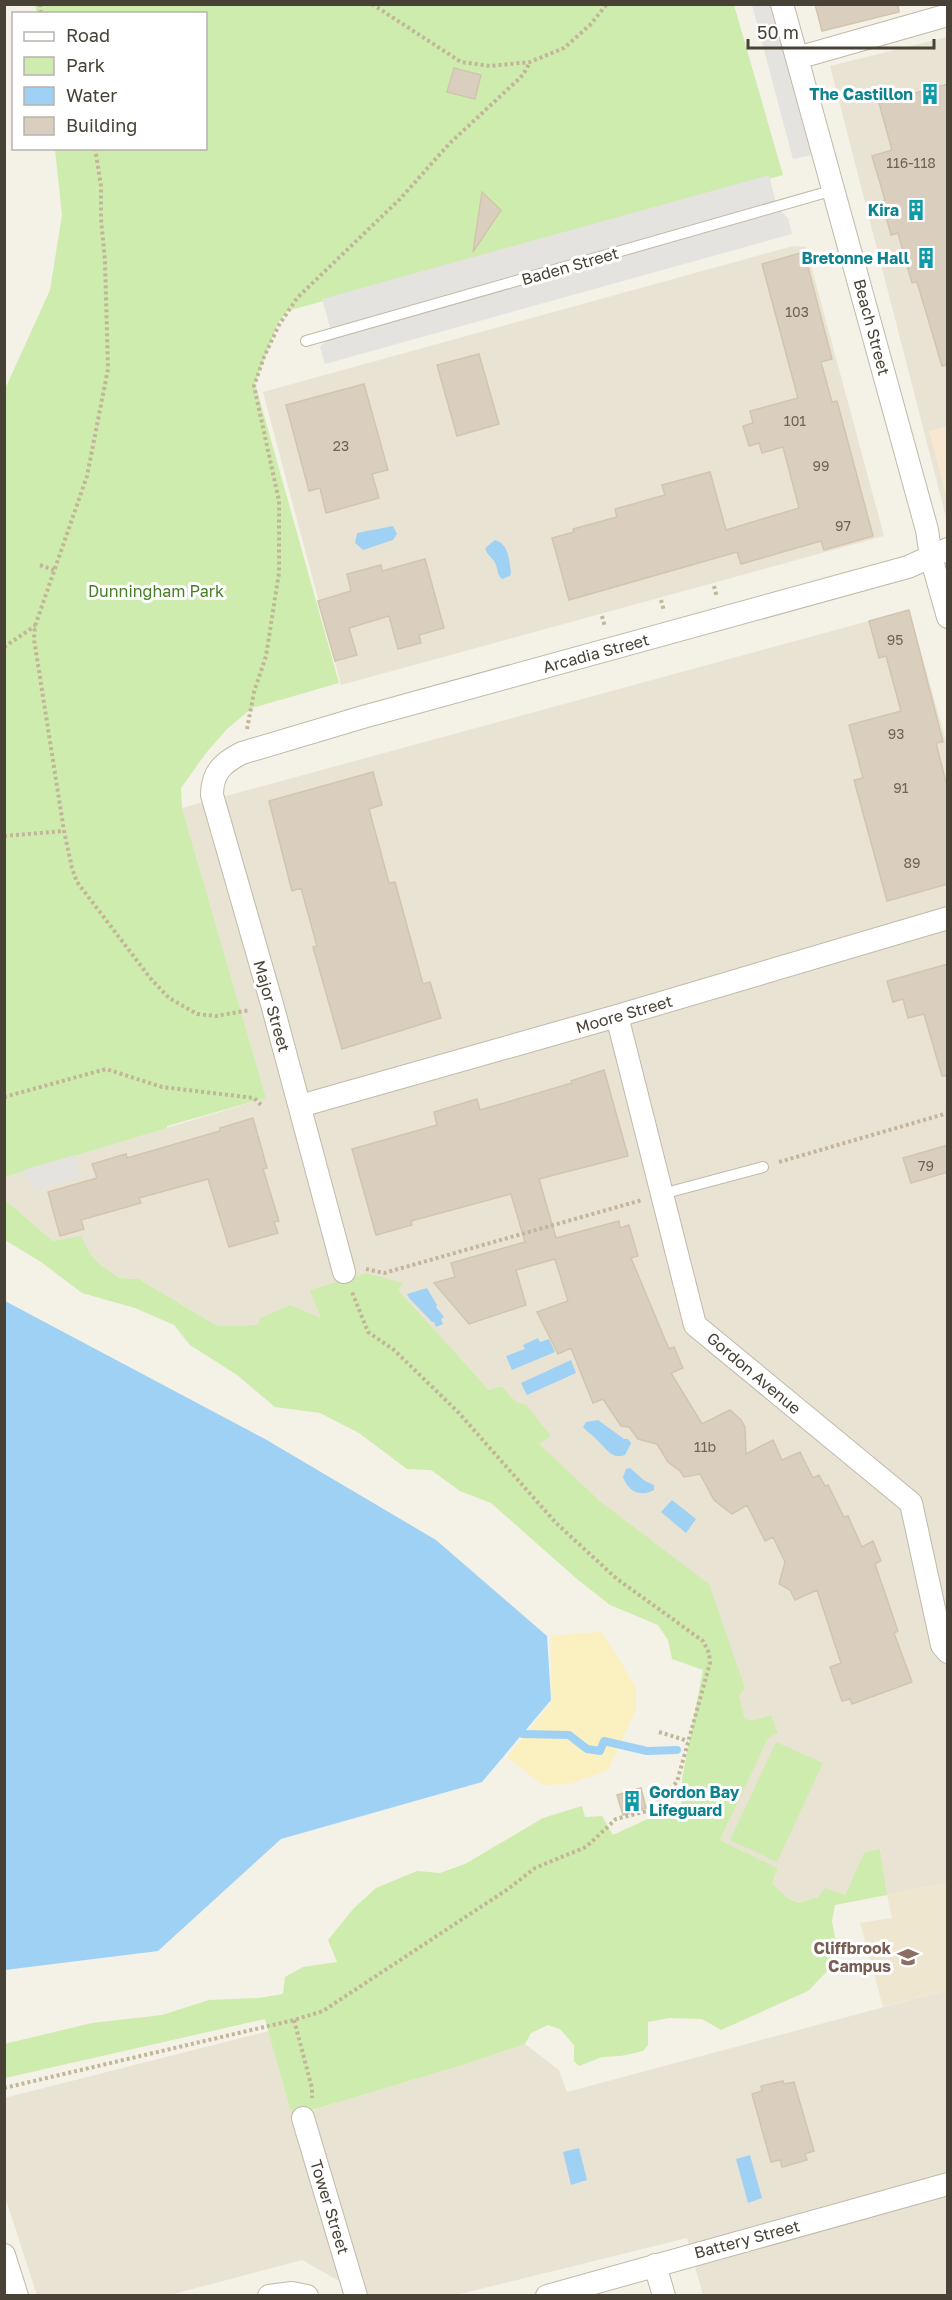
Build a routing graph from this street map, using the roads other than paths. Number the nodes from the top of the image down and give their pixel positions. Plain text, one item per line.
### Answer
1 (782, 4) edge
2 (948, 15) edge
3 (797, 58) junction
4 (835, 190) junction
5 (306, 341) dead end
6 (940, 553) edge
7 (948, 617) edge
8 (242, 753) joint
9 (948, 918) edge
10 (618, 1016) junction
11 (300, 1106) junction
12 (764, 1167) road end
13 (662, 1194) junction
14 (343, 1268) road end
15 (948, 1652) edge
16 (303, 2118) dead end
17 (948, 2184) edge
18 (4, 2255) edge
19 (656, 2265) junction
20 (17, 2295) edge
21 (269, 2295) edge
22 (307, 2295) edge
23 (356, 2295) edge
24 (547, 2295) edge
25 (664, 2295) edge

1 - 3 street, Beach Street
2 - 3 street
3 - 4 street, Beach Street
4 - 5 lane, Baden Street
4 - 6 street, Beach Street
6 - 7 street, Beach Street
6 - 8 street, Arcadia Street
8 - 11 street, Major Street
9 - 10 street, Moore Street
10 - 11 street, Moore Street
10 - 13 street, Gordon Avenue
11 - 14 street, Major Street
12 - 13 lane
13 - 15 street, Gordon Avenue
16 - 23 street, Tower Street
17 - 19 street, Battery Street
18 - 20 street
19 - 24 street, Battery Street
19 - 25 street
21 - 22 street

